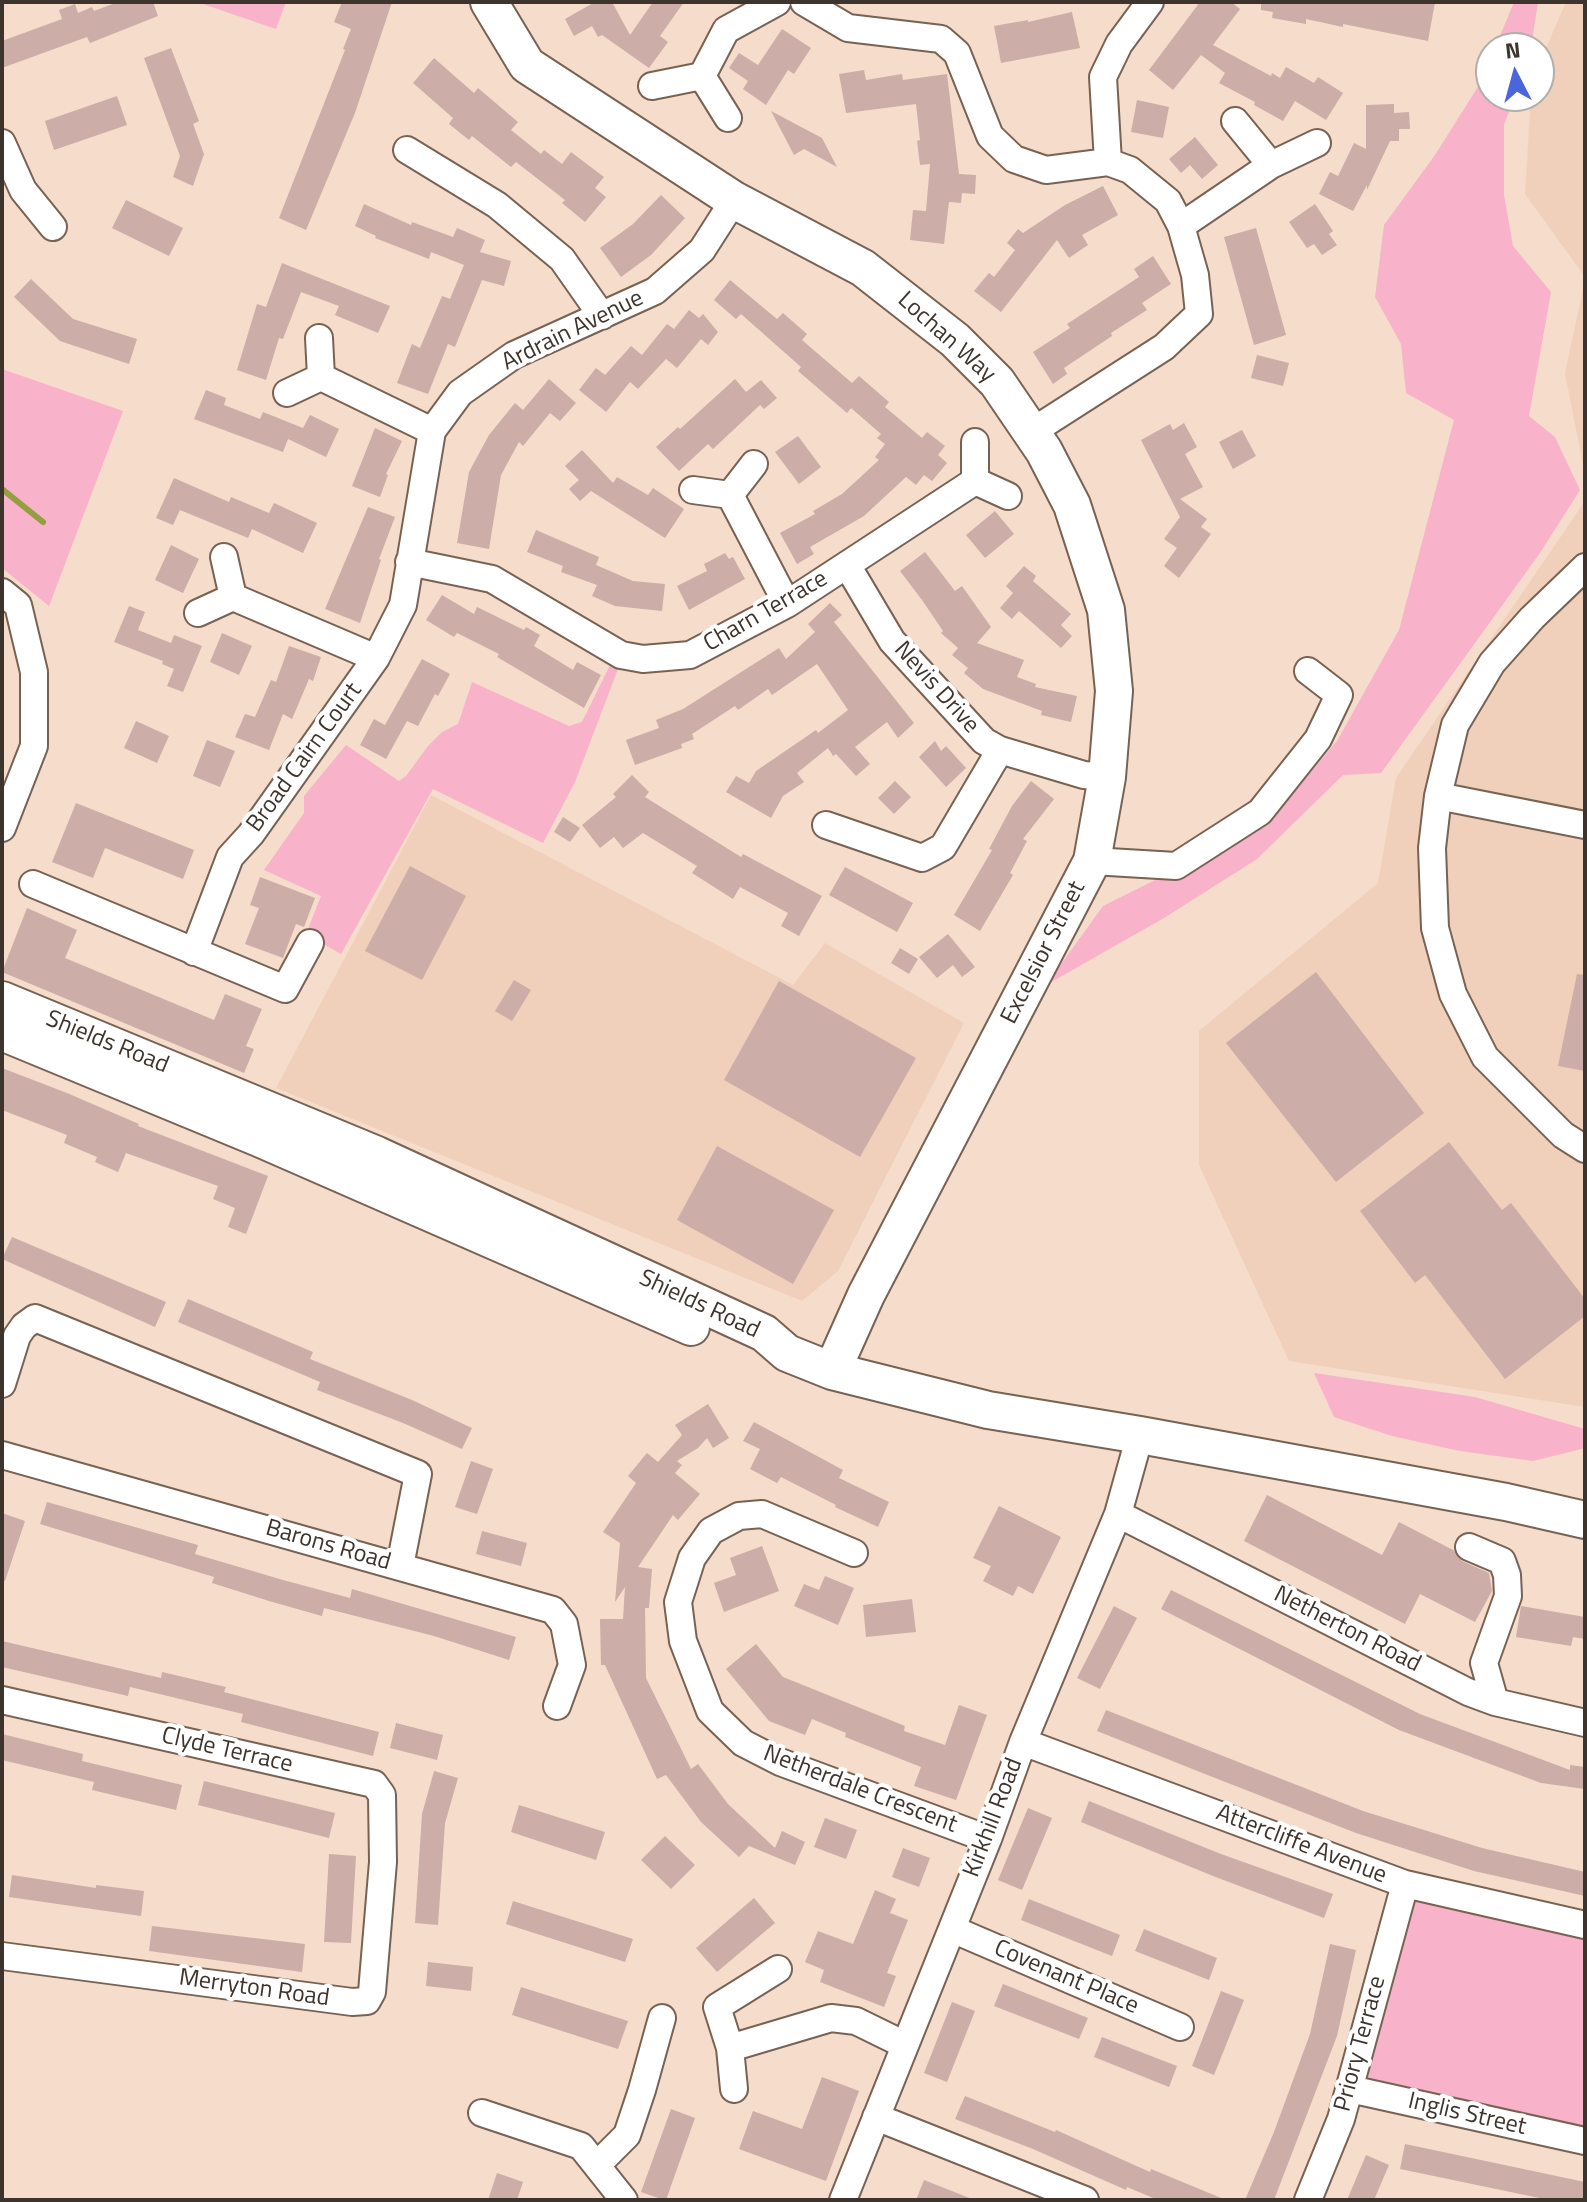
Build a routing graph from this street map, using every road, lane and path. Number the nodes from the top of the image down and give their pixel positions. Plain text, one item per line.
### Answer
1 (489, 2) edge
2 (777, 2) edge
3 (804, 2) edge
4 (1150, 2) edge
5 (702, 76) junction
6 (652, 86) dead end
7 (728, 118) dead end
8 (1235, 121) dead end
9 (2, 143) edge
10 (1317, 143) dead end
11 (407, 150) dead end
12 (1108, 162) junction
13 (1271, 165) junction
14 (734, 200) junction
15 (1181, 226) junction
16 (53, 227) dead end
17 (602, 316) junction
18 (319, 338) dead end
19 (321, 377) junction
20 (287, 393) dead end
21 (432, 431) junction
22 (1033, 431) junction
23 (975, 442) dead end
24 (754, 464) dead end
25 (975, 481) junction
26 (693, 490) dead end
27 (730, 495) junction
28 (1008, 496) dead end
29 (224, 557) dead end
30 (409, 562) junction
31 (847, 565) junction
32 (1585, 567) edge
33 (2, 592) edge
34 (233, 597) junction
35 (787, 604) junction
36 (198, 613) dead end
37 (376, 658) junction
38 (1308, 671) dead end
39 (1000, 750) junction
40 (1107, 777) junction
41 (1438, 796) junction
42 (826, 825) dead end
43 (1585, 825) edge
44 (2, 828) edge
45 (1092, 861) junction
46 (33, 884) dead end
47 (310, 943) dead end
48 (194, 952) junction
49 (2, 1000) edge
50 (2, 1032) edge
51 (1585, 1149) edge
52 (787, 1353) junction
53 (832, 1371) junction
54 (2, 1384) edge
55 (1140, 1435) junction
56 (2, 1455) edge
57 (1118, 1514) junction
58 (1585, 1520) edge
59 (1469, 1547) dead end
60 (854, 1553) dead end
61 (400, 1566) junction
62 (2, 1700) edge
63 (1495, 1702) junction
64 (557, 1706) dead end
65 (1585, 1723) edge
66 (1023, 1742) junction
67 (988, 1839) junction
68 (383, 1862) joint
69 (1405, 1884) junction
70 (1585, 1925) edge
71 (952, 1929) junction
72 (2, 1956) edge
73 (778, 1969) dead end
74 (662, 2018) dead end
75 (1180, 2027) dead end
76 (905, 2045) junction
77 (730, 2048) junction
78 (734, 2089) dead end
79 (1350, 2089) junction
80 (482, 2113) dead end
81 (876, 2117) junction
82 (1585, 2141) edge
83 (597, 2165) junction
84 (624, 2200) edge
85 (843, 2200) edge
86 (1085, 2200) edge
87 (1308, 2200) edge

1 - 14 main road, Lochan Way
2 - 5 street
3 - 12 street
4 - 12 street
5 - 6 street
5 - 7 street
8 - 13 street
9 - 16 street
10 - 13 street
11 - 17 street
12 - 15 street
13 - 15 street
14 - 17 street, Ardrain Avenue
14 - 22 main road, Lochan Way
15 - 22 street
17 - 21 street, Ardrain Avenue
18 - 19 street
19 - 20 street
19 - 21 street
21 - 30 street, Ardrain Avenue
22 - 40 main road, Lochan Way
23 - 25 street
24 - 27 street
25 - 28 street
25 - 31 street, Charn Terrace
26 - 27 street
27 - 35 street
29 - 34 street
30 - 35 street, Charn Terrace
30 - 37 street, Broad Cairn Court
31 - 35 street, Charn Terrace
31 - 39 street, Nevis Drive
32 - 41 street
33 - 44 street
34 - 36 street
34 - 37 street
37 - 48 street, Broad Cairn Court
38 - 45 street, Excelsior Street
39 - 40 street, Nevis Drive
39 - 42 street
40 - 45 main road, Lochan Way
41 - 43 street
41 - 51 street
45 - 53 main road, Excelsior Street
46 - 48 street
47 - 48 street
49 - 52 main road, Shields Road
50 - 52 main road, Shields Road
52 - 53 main road
53 - 55 main road
54 - 61 street
55 - 57 street, Kirkhill Road
55 - 58 main road
56 - 61 street, Barons Road
57 - 63 street, Netherton Road
57 - 66 street, Kirkhill Road
59 - 63 street
60 - 67 street, Netherdale Crescent
61 - 64 street, Barons Road
62 - 68 street, Clyde Terrace
63 - 65 street, Netherton Road
66 - 67 street, Kirkhill Road
66 - 69 street, Attercliffe Avenue
67 - 71 street, Kirkhill Road
68 - 72 street, Merryton Road
69 - 70 street, Attercliffe Avenue
69 - 79 street, Priory Terrace
71 - 75 street, Covenant Place
71 - 76 street, Kirkhill Road
73 - 77 street
74 - 83 street
76 - 77 street
76 - 81 street, Kirkhill Road
77 - 78 street
79 - 82 street, Inglis Street
79 - 87 street, Priory Terrace
80 - 83 street
81 - 85 street, Kirkhill Road
81 - 86 street
83 - 84 street

